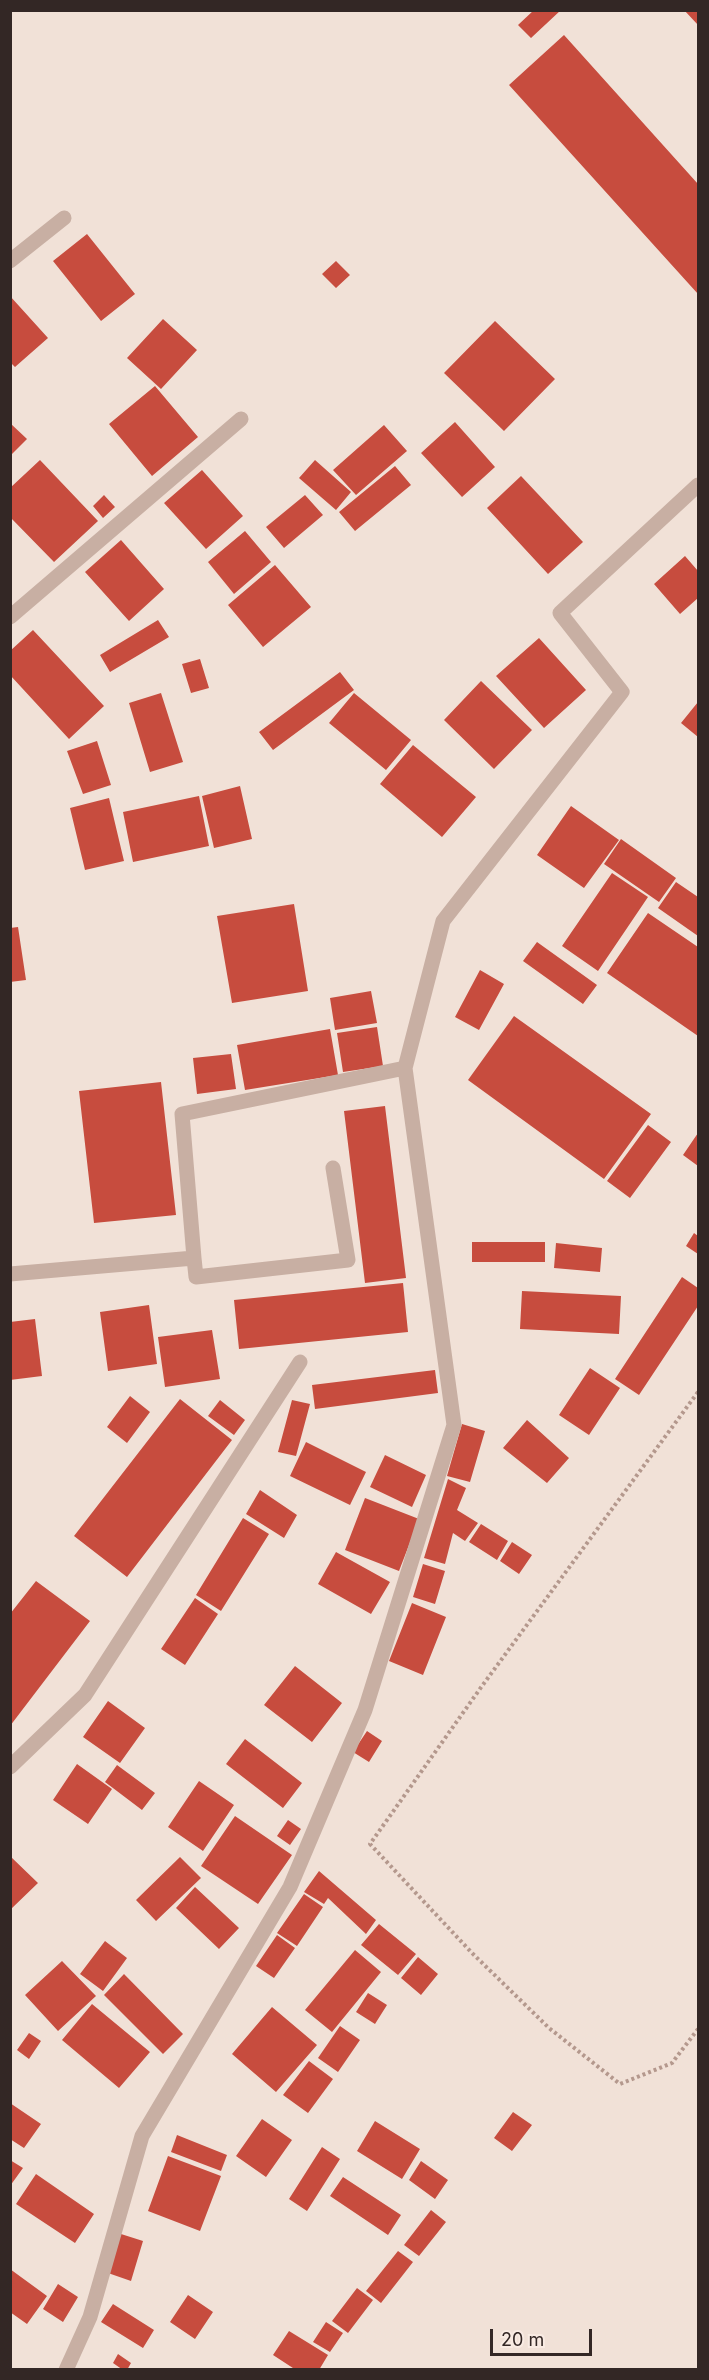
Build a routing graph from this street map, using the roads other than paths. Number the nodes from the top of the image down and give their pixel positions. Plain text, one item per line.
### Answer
1 (64, 218) dead end
2 (10, 261) edge
3 (241, 419) dead end
4 (699, 484) edge
5 (10, 617) edge
6 (405, 1068) junction
7 (333, 1168) dead end
8 (194, 1258) junction
9 (10, 1274) edge
10 (300, 1362) dead end
11 (10, 1767) edge
12 (66, 2370) edge

1 - 2 street
3 - 5 street
4 - 6 street
6 - 8 street
6 - 12 street
7 - 8 street
8 - 9 street
10 - 11 street

